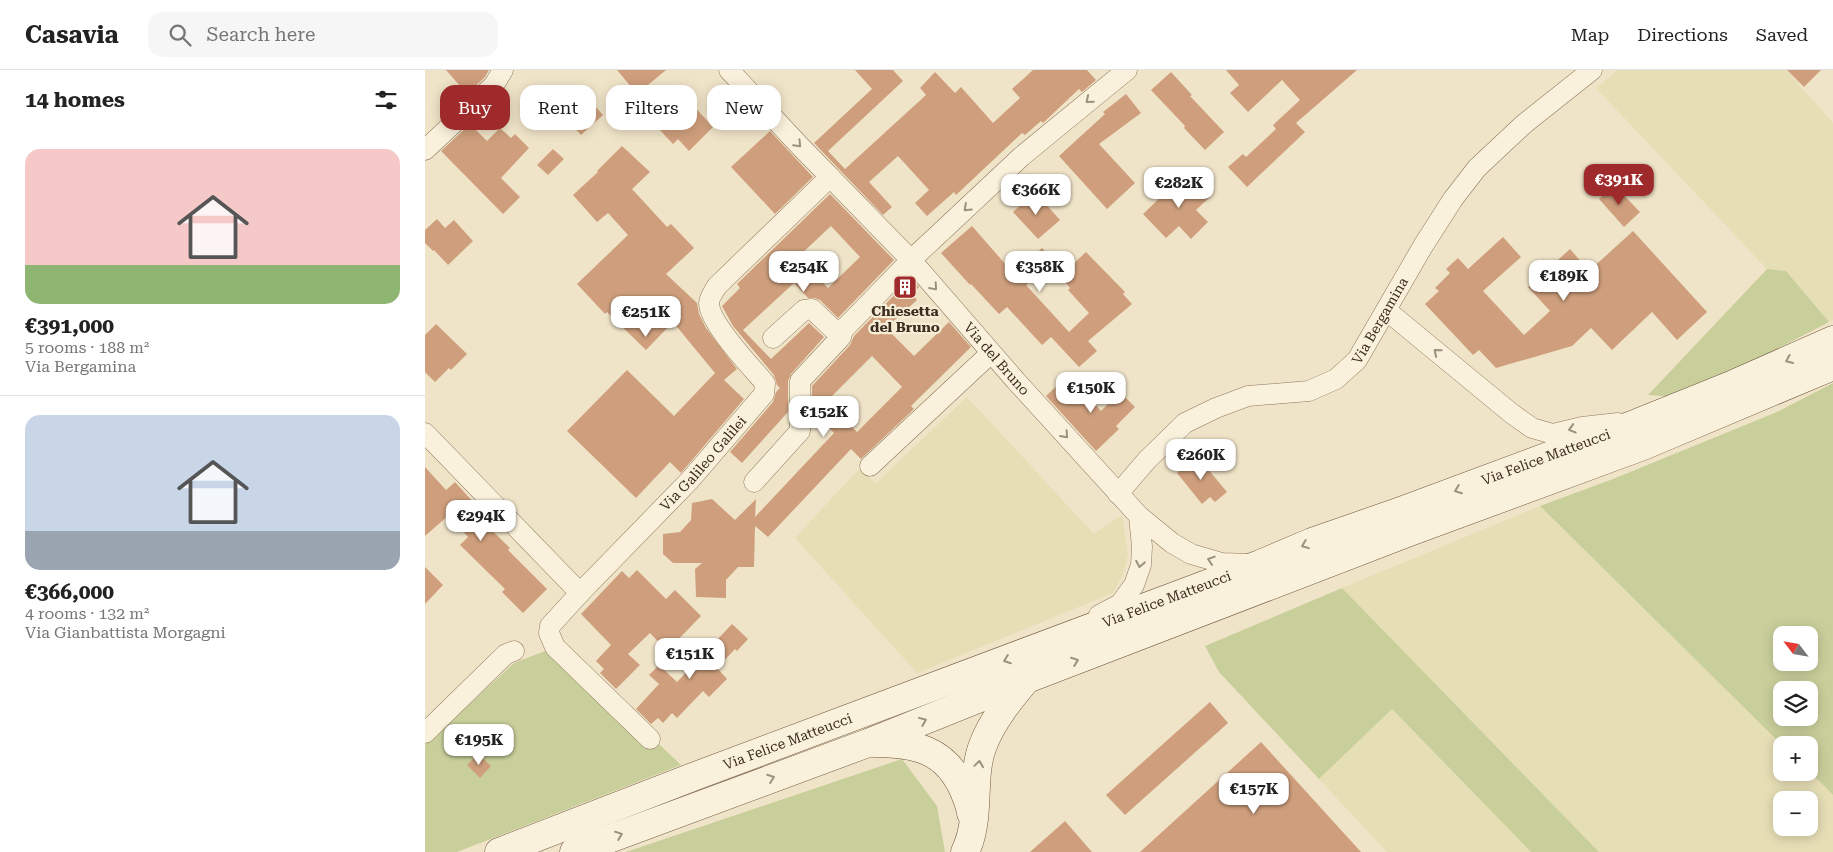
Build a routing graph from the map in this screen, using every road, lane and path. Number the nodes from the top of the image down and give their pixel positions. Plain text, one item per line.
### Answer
1 (503, 70) edge
2 (729, 70) edge
3 (1127, 70) edge
4 (1592, 70) edge
5 (425, 150) edge
6 (830, 178) junction
7 (911, 260) junction
8 (1387, 310) junction
9 (843, 330) junction
10 (773, 338) dead end
11 (1833, 340) edge
12 (991, 353) junction
13 (1833, 366) edge
14 (1637, 423) junction
15 (425, 433) edge
16 (870, 466) dead end
17 (754, 482) dead end
18 (1118, 494) junction
19 (1139, 516) junction
20 (1260, 564) junction
21 (581, 593) junction
22 (1044, 646) junction
23 (514, 651) dead end
24 (1027, 679) junction
25 (425, 733) edge
26 (650, 739) dead end
27 (868, 743) junction
28 (969, 841) edge
29 (499, 852) edge
30 (574, 852) edge

1 - 5 street
2 -> 6 street, Via del Bruno
3 -> 7 street
4 - 8 street, Via Bergamina
6 - 7 street, Via del Bruno
6 - 21 street, Via Galileo Galilei
7 - 9 street
7 -> 12 street, Via del Bruno
14 -> 8 street
8 - 18 street, Via Bergamina
9 - 10 street
9 - 17 street
11 -> 14 main road, Via Felice Matteucci
12 - 16 street
12 -> 18 street, Via del Bruno
24 -> 13 main road, Via Felice Matteucci
14 -> 20 main road, Via Felice Matteucci
15 - 21 street
18 - 19 street, Via del Bruno
20 -> 19 street, Via del Bruno
19 -> 22 street
20 - 22 main road, Via Felice Matteucci
21 - 26 street, Via Galileo Galilei
22 -> 29 main road, Via Felice Matteucci
23 - 25 street
27 -> 24 main road, Via Felice Matteucci
28 -> 24 main road
27 - 28 main road
30 -> 27 main road, Via Felice Matteucci

